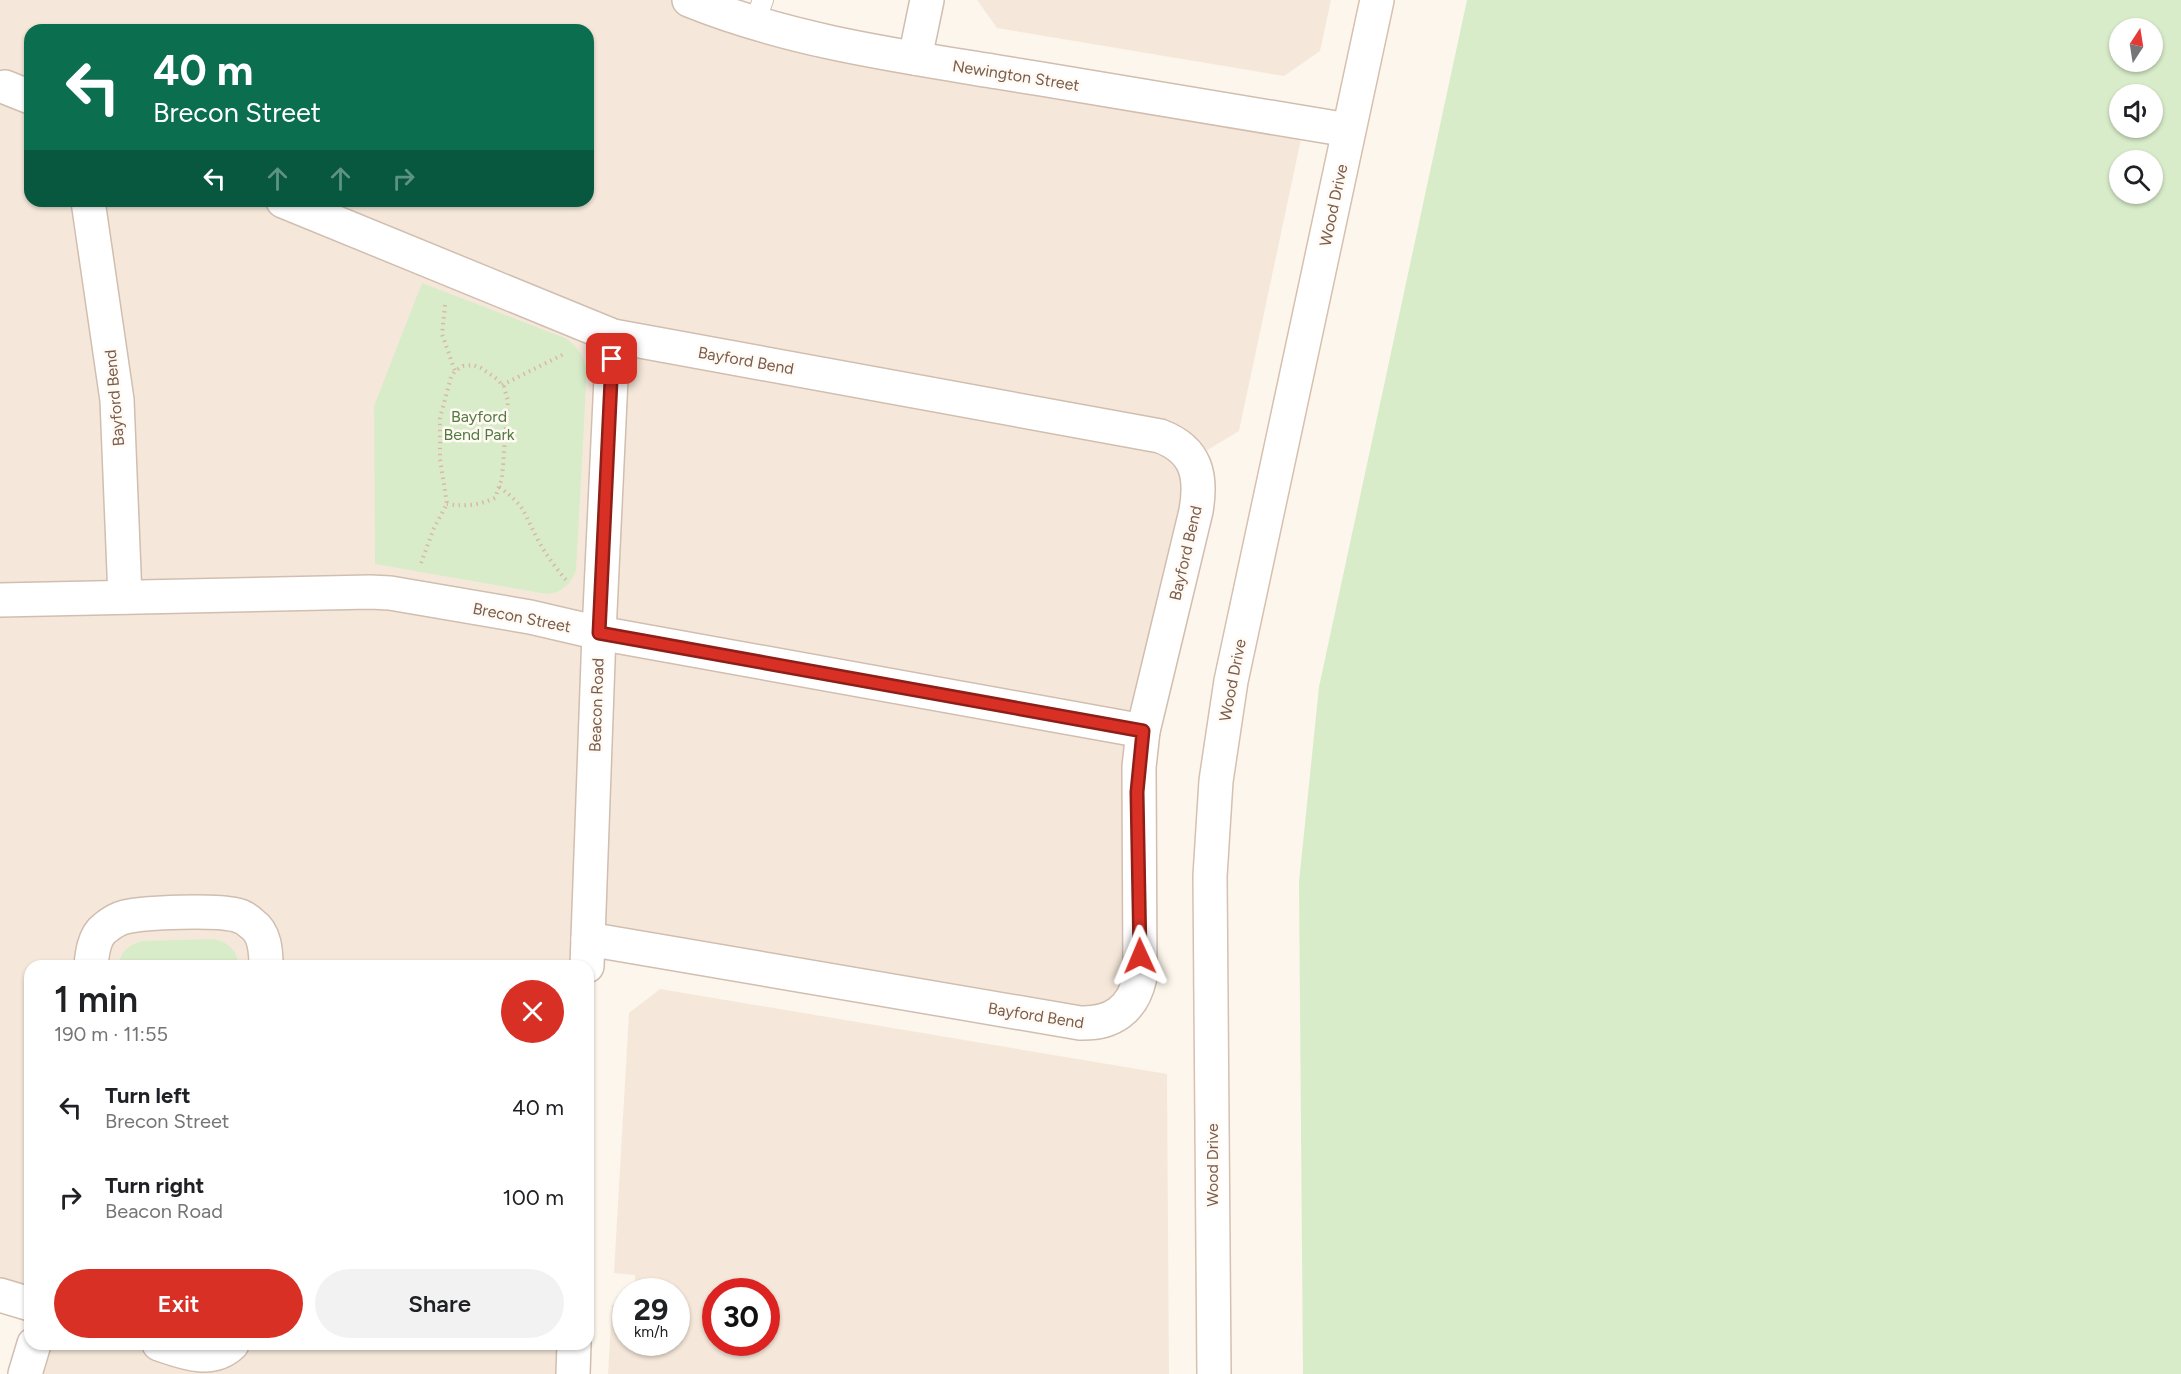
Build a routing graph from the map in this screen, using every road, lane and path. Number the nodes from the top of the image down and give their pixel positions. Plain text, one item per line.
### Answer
1 (689, 0) edge
2 (927, 0) edge
3 (1377, 0) edge
4 (759, 12) edge
5 (915, 58) junction
6 (1348, 130) junction
7 (89, 207) edge
8 (298, 207) edge
9 (453, 270) junction
10 (606, 333) junction
11 (455, 371) junction
12 (502, 385) junction
13 (500, 487) junction
14 (447, 504) junction
15 (125, 597) junction
16 (413, 597) junction
17 (0, 600) edge
18 (599, 625) junction
19 (1143, 731) junction
20 (587, 953) edge
21 (92, 960) edge
22 (266, 960) edge
23 (0, 1295) edge
24 (24, 1302) edge
25 (32, 1350) edge
26 (178, 1350) edge
27 (226, 1350) edge
28 (574, 1350) edge
29 (25, 1374) edge
30 (573, 1374) edge
31 (1214, 1374) edge

1 - 4 street, Newington Street
2 - 5 street
3 - 6 street, Wood Drive
4 - 5 street, Newington Street
5 - 6 street, Newington Street
6 - 31 street, Wood Drive
7 - 15 street, Bayford Bend
8 - 9 street, Bayford Bend
9 - 10 street, Bayford Bend
9 - 11 path
10 - 12 path
10 - 18 street, Beacon Road
10 - 19 street, Bayford Bend
11 - 12 path
11 - 14 path
12 - 13 path
13 - 14 path
13 - 18 path
14 - 16 path
15 - 16 street, Brecon Street
15 - 17 street, Brecon Street
16 - 18 street, Brecon Street
18 - 19 street, Brecon Street
18 - 20 street, Beacon Road
19 - 20 street, Bayford Bend
21 - 22 street
23 - 24 street
25 - 29 street
26 - 27 street
28 - 30 street

